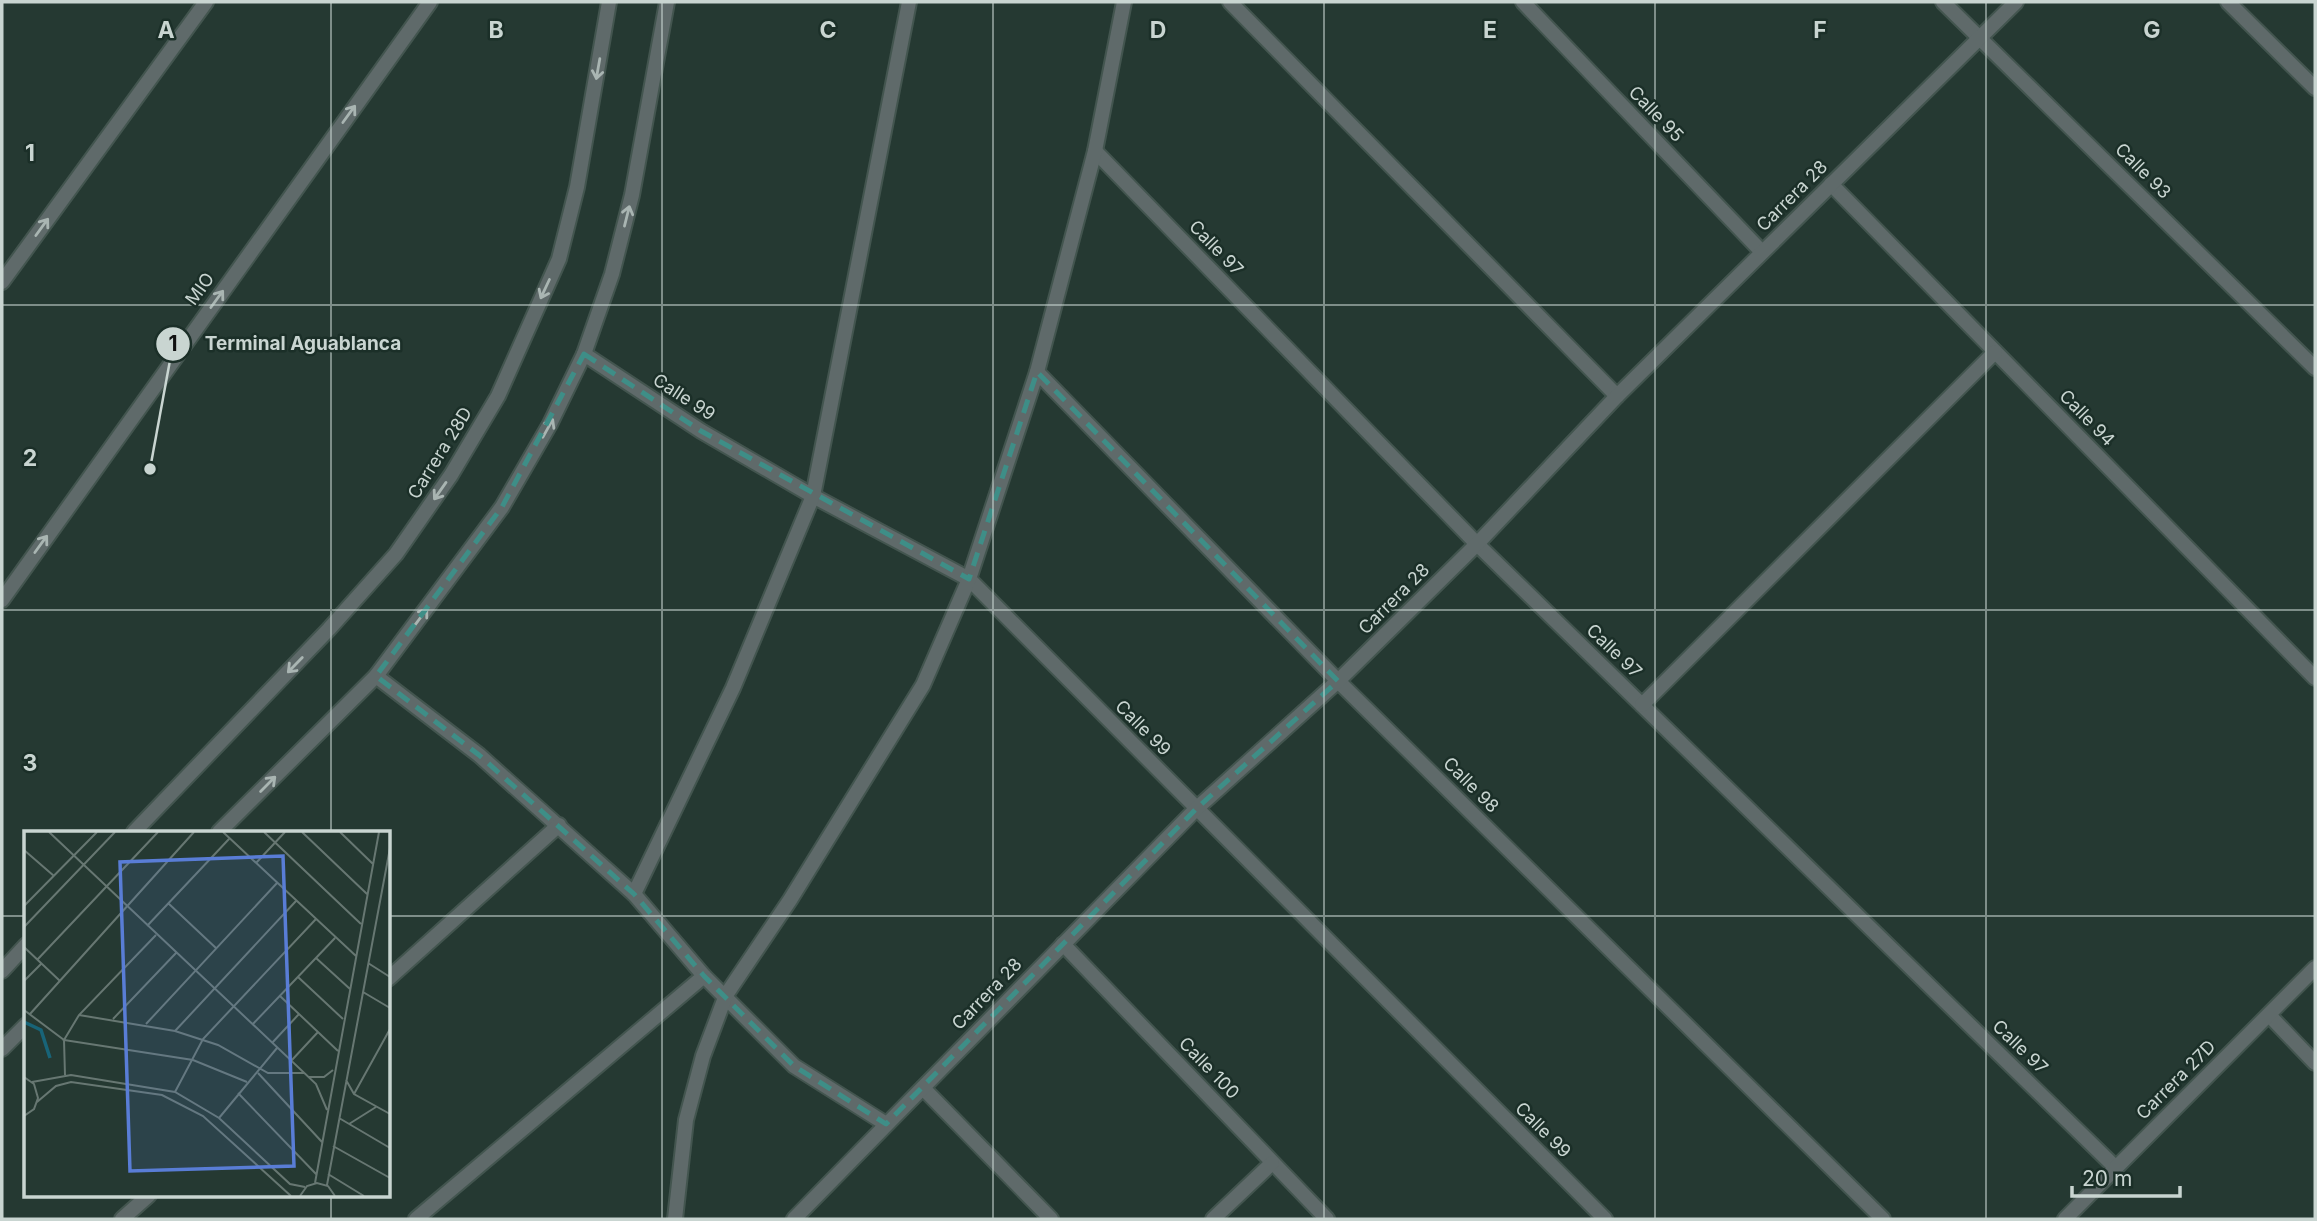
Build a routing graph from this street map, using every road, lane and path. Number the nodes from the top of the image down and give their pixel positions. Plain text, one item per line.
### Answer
1 (206, 2) edge
2 (430, 2) edge
3 (609, 2) edge
4 (667, 2) edge
5 (909, 2) edge
6 (1124, 2) edge
7 (1230, 2) edge
8 (1523, 2) edge
9 (1943, 2) edge
10 (2016, 2) edge
11 (2228, 2) edge
12 (1980, 38) junction
13 (2315, 88) edge
14 (1095, 151) junction
15 (1831, 184) junction
16 (1762, 253) junction
17 (2, 282) edge
18 (1995, 352) junction
19 (584, 354) junction
20 (2315, 368) edge
21 (1037, 373) junction
22 (1618, 396) junction
23 (813, 496) junction
24 (1477, 544) junction
25 (969, 579) junction
26 (2, 600) edge
27 (376, 677) junction
28 (2315, 678) edge
29 (1338, 681) junction
30 (1642, 705) junction
31 (1196, 809) junction
32 (559, 825) junction
33 (135, 831) edge
34 (220, 831) edge
35 (634, 894) junction
36 (1063, 944) junction
37 (24, 948) edge
38 (2315, 968) edge
39 (2, 971) edge
40 (704, 975) junction
41 (390, 977) edge
42 (726, 995) junction
43 (2269, 1015) junction
44 (24, 1027) edge
45 (2, 1049) edge
46 (2315, 1063) edge
47 (923, 1088) junction
48 (886, 1124) junction
49 (1272, 1163) junction
50 (2116, 1168) junction
51 (148, 1196) edge
52 (122, 1219) edge
53 (416, 1219) edge
54 (676, 1219) edge
55 (794, 1219) edge
56 (1051, 1219) edge
57 (1213, 1219) edge
58 (1327, 1219) edge
59 (1605, 1219) edge
60 (1883, 1219) edge
61 (2065, 1219) edge

17 -> 1 street
26 -> 2 street, MIO
3 -> 33 street, Carrera 28D
19 -> 4 street
5 - 23 street
6 - 14 street
7 - 22 street
8 - 16 street, Calle 95
9 - 12 street, Calle 93
10 - 12 street, Carrera 28
11 - 13 street
12 - 15 street, Carrera 28
12 - 20 street, Calle 93
14 - 21 street
14 - 24 street, Calle 97
15 - 16 street, Carrera 28
15 - 18 street, Calle 94
16 - 22 street, Carrera 28
18 - 28 street, Calle 94
18 - 30 street
19 - 23 street, Calle 99
27 -> 19 street
21 - 25 street
21 - 29 street, Calle 98
22 - 24 street, Carrera 28
23 - 25 street, Calle 99
23 - 35 street
24 - 29 street, Carrera 28
24 - 30 street, Calle 97
25 - 31 street, Calle 99
25 - 42 street
27 - 32 street
34 -> 27 street
29 - 31 street, Carrera 28
29 - 60 street, Calle 98
30 - 50 street, Calle 97
31 - 36 street, Carrera 28
31 - 59 street, Calle 99
32 - 35 street
32 - 41 street
35 - 40 street
36 - 47 street, Carrera 28
36 - 49 street, Calle 100
37 - 39 street
38 - 43 street, Carrera 27D
40 - 42 street
40 - 53 street
42 - 48 street
42 - 54 street
43 - 46 street
43 - 50 street, Carrera 27D
44 - 45 street
47 - 48 street, Carrera 28
47 - 56 street
48 - 55 street, Carrera 28
49 - 57 street
49 - 58 street, Calle 100
50 - 61 street, Carrera 27D
51 - 52 street

